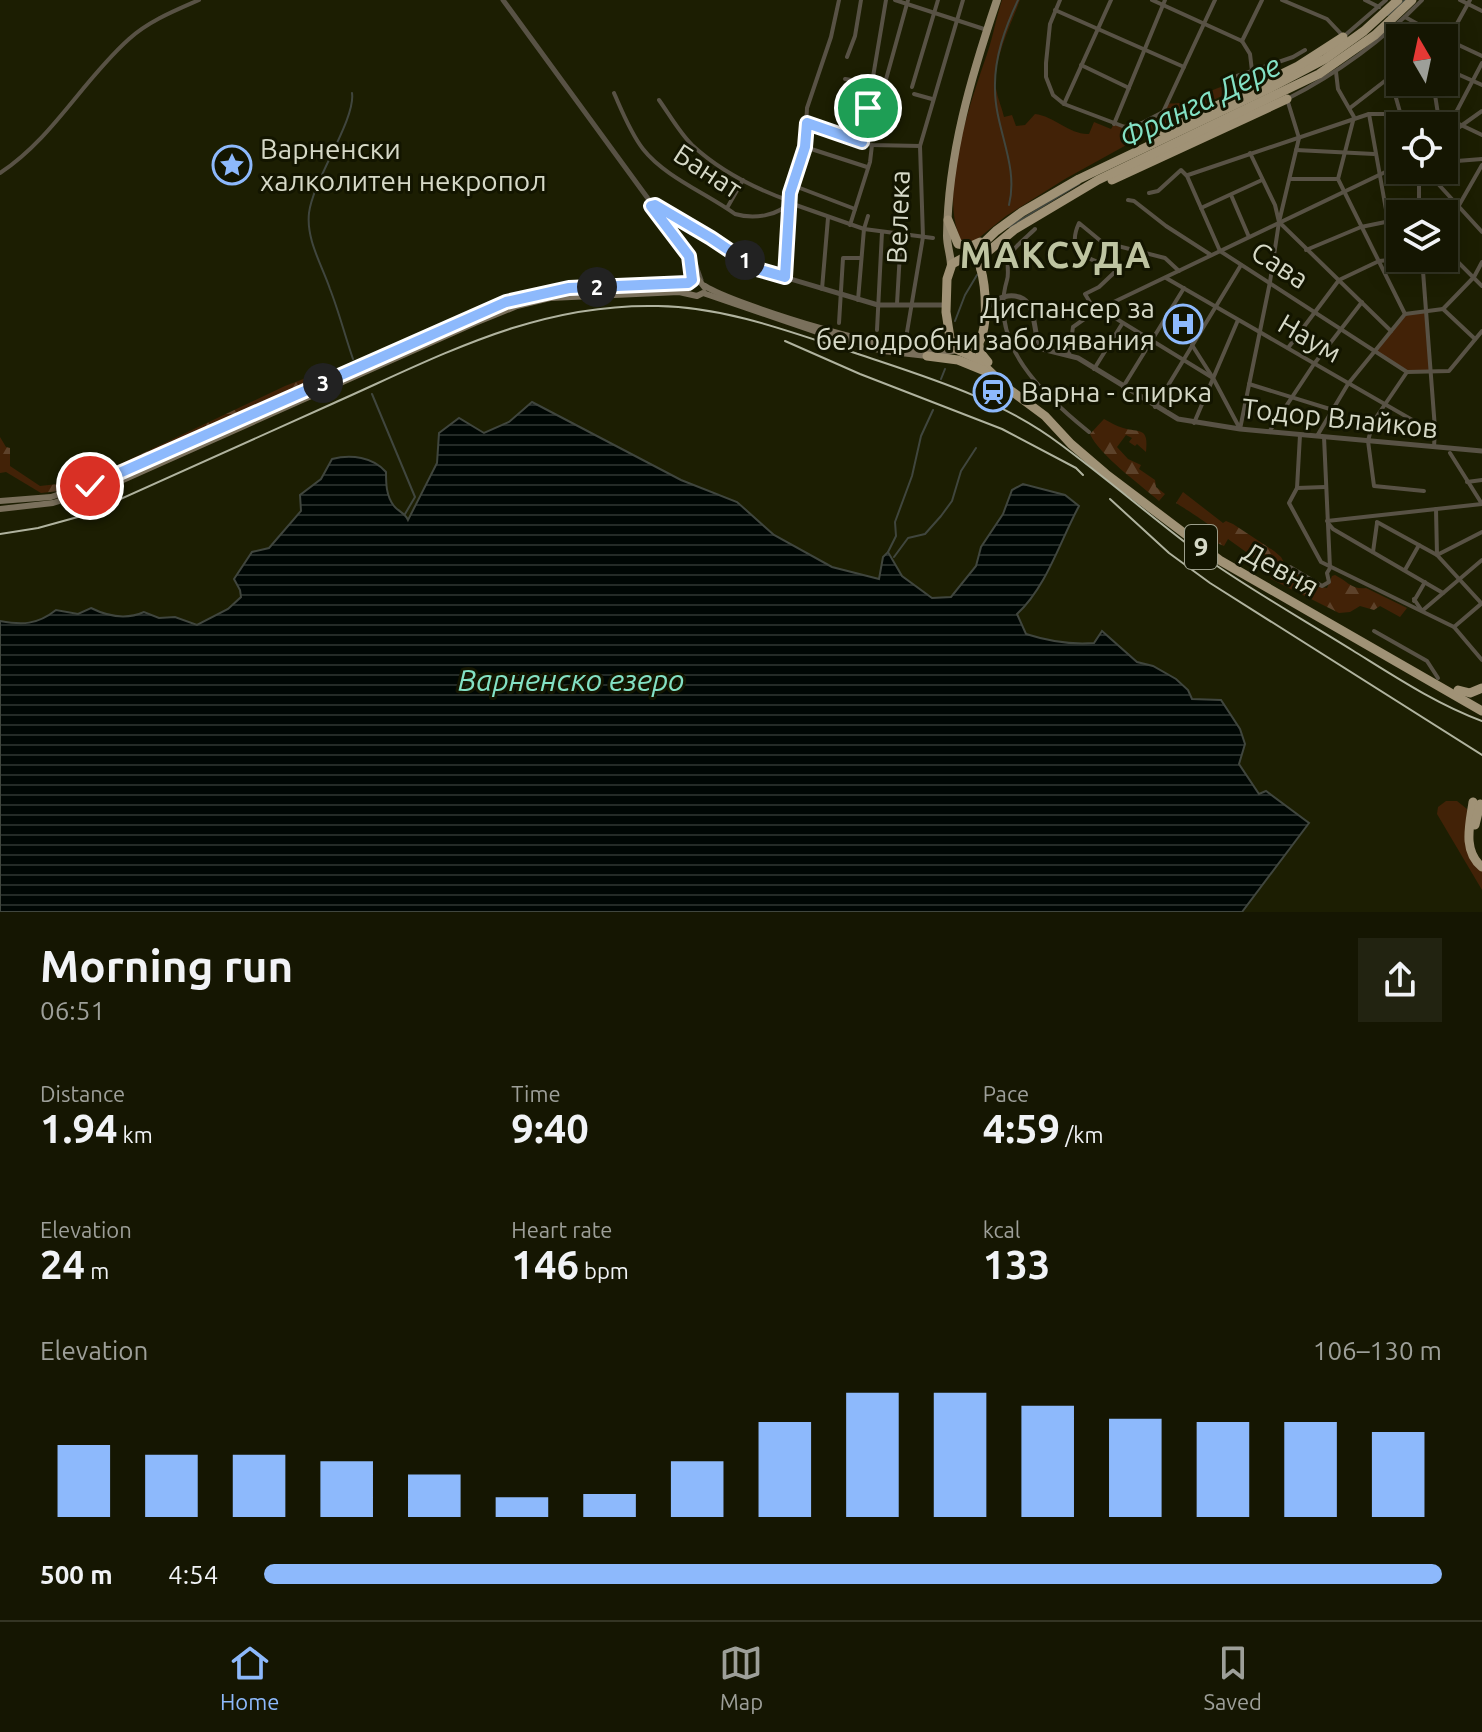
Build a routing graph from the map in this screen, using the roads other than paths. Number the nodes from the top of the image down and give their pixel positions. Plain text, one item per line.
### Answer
1 (199, 0) edge
2 (503, 0) edge
3 (839, 0) edge
4 (861, 0) edge
5 (886, 0) edge
6 (895, 0) edge
7 (938, 0) edge
8 (963, 0) edge
9 (997, 0) edge
10 (1060, 0) edge
11 (1111, 0) edge
12 (1152, 0) edge
13 (1215, 0) edge
14 (1262, 0) edge
15 (1282, 0) edge
16 (1365, 0) edge
17 (1386, 0) edge
18 (1398, 0) edge
19 (1412, 0) edge
20 (1422, 0) edge
21 (1460, 0) edge
22 (907, 2) edge
23 (1164, 2) edge
24 (1469, 2) edge
25 (1379, 7) junction
26 (1055, 10) junction
27 (1482, 11) edge
28 (934, 13) junction
29 (1405, 17) junction
30 (957, 21) junction
31 (1204, 23) junction
32 (1412, 23) edge
33 (1455, 24) edge
34 (1098, 28) junction
35 (987, 30) junction
36 (1344, 38) junction
37 (1242, 41) junction
38 (1458, 45) edge
39 (1144, 49) junction
40 (1305, 50) dead end
41 (1356, 56) junction
42 (1482, 56) edge
43 (847, 57) dead end
44 (1482, 63) edge
45 (1081, 65) junction
46 (1184, 67) junction
47 (1252, 71) junction
48 (1336, 72) junction
49 (1458, 74) edge
50 (1237, 76) dead end
51 (845, 79) dead end
52 (1386, 80) edge
53 (1473, 81) junction
54 (871, 82) junction
55 (885, 83) junction
56 (1482, 85) edge
57 (912, 87) dead end
58 (1129, 88) junction
59 (893, 90) dead end
60 (614, 93) dead end
61 (914, 94) dead end
62 (932, 99) junction
63 (1287, 99) junction
64 (659, 100) dead end
65 (1064, 104) junction
66 (1350, 108) junction
67 (1482, 111) edge
68 (1456, 112) edge
69 (1386, 113) edge
70 (1369, 114) junction
71 (1354, 117) junction
72 (807, 123) junction
73 (1458, 123) edge
74 (1114, 124) junction
75 (1462, 125) junction
76 (1458, 128) edge
77 (1482, 135) edge
78 (1299, 138) junction
79 (862, 142) junction
80 (872, 145) junction
81 (920, 146) junction
82 (805, 147) junction
83 (1296, 150) junction
84 (1250, 153) junction
85 (1344, 153) junction
86 (1374, 154) junction
87 (1116, 159) junction
88 (1458, 162) edge
89 (1482, 162) edge
90 (868, 168) junction
91 (1386, 172) edge
92 (0, 173) edge
93 (1379, 175) junction
94 (1187, 176) junction
95 (1475, 177) junction
96 (1290, 179) junction
97 (1338, 179) junction
98 (743, 180) junction
99 (1262, 180) junction
100 (1482, 181) edge
101 (1440, 184) edge
102 (792, 185) junction
103 (1343, 192) junction
104 (1149, 193) dead end
105 (1231, 194) junction
106 (1072, 195) junction
107 (1128, 200) dead end
108 (1453, 200) edge
109 (790, 202) junction
110 (651, 206) junction
111 (1458, 207) joint
112 (727, 208) junction
113 (1201, 208) junction
114 (855, 209) junction
115 (1386, 211) edge
116 (868, 216) dead end
117 (828, 218) junction
118 (948, 220) junction
119 (1386, 221) edge
120 (1279, 222) junction
121 (850, 225) junction
122 (1361, 227) junction
123 (864, 229) junction
124 (1035, 229) dead end
125 (882, 232) junction
126 (1482, 232) edge
127 (993, 233) junction
128 (947, 234) junction
129 (901, 235) junction
130 (923, 237) junction
131 (1249, 237) junction
132 (933, 238) dead end
133 (1306, 250) junction
134 (1220, 251) junction
135 (1211, 255) junction
136 (689, 256) junction
137 (964, 256) junction
138 (861, 258) junction
139 (1386, 260) edge
140 (1379, 261) junction
141 (1458, 262) edge
142 (1482, 262) edge
143 (1241, 264) junction
144 (951, 266) junction
145 (981, 269) junction
146 (1179, 271) junction
147 (1423, 272) edge
148 (785, 277) junction
149 (1474, 277) junction
150 (1166, 278) junction
151 (1339, 280) junction
152 (690, 282) junction
153 (1270, 282) junction
154 (1482, 286) edge
155 (703, 287) junction
156 (1184, 288) junction
157 (822, 289) junction
158 (689, 292) junction
159 (984, 294) junction
160 (841, 295) junction
161 (1000, 298) junction
162 (858, 300) junction
163 (1362, 302) junction
164 (878, 305) junction
165 (897, 305) junction
166 (912, 305) junction
167 (946, 305) junction
168 (1216, 307) junction
169 (1443, 309) junction
170 (1097, 310) junction
171 (1315, 312) junction
172 (1425, 312) junction
173 (984, 314) junction
174 (1405, 314) junction
175 (1238, 320) junction
176 (839, 323) dead end
177 (1122, 324) junction
178 (877, 330) dead end
179 (1342, 330) junction
180 (1391, 331) junction
181 (1482, 331) edge
182 (1260, 333) junction
183 (949, 335) junction
184 (906, 338) dead end
185 (1475, 339) junction
186 (1151, 340) junction
187 (979, 345) junction
188 (1192, 345) junction
189 (1287, 348) junction
190 (961, 351) junction
191 (1375, 351) junction
192 (1069, 355) junction
193 (927, 356) junction
194 (1183, 360) junction
195 (1314, 364) junction
196 (1094, 369) junction
197 (1407, 372) junction
198 (1430, 372) junction
199 (1213, 378) junction
200 (1001, 382) junction
201 (1249, 384) junction
202 (1348, 384) junction
203 (1123, 387) junction
204 (1293, 397) junction
205 (1383, 404) junction
206 (1155, 407) junction
207 (1333, 410) junction
208 (1194, 423) junction
209 (1240, 429) junction
210 (1435, 429) junction
211 (1089, 432) dead end
212 (1269, 432) junction
213 (1300, 435) junction
214 (1316, 436) junction
215 (1324, 437) junction
216 (1368, 441) junction
217 (1434, 448) junction
218 (1482, 451) edge
219 (1450, 453) dead end
220 (1482, 480) edge
221 (1467, 482) junction
222 (1325, 487) junction
223 (1297, 488) junction
224 (1424, 491) dead end
225 (0, 501) edge
226 (1482, 504) edge
227 (0, 509) edge
228 (1436, 509) junction
229 (1376, 515) junction
230 (1327, 521) junction
231 (1377, 522) junction
232 (1482, 532) edge
233 (1419, 545) junction
234 (1373, 552) junction
235 (1437, 555) junction
236 (1482, 560) edge
237 (1290, 567) dead end
238 (1330, 568) junction
239 (1405, 570) junction
240 (1458, 580) junction
241 (1425, 582) junction
242 (1443, 593) junction
243 (1414, 599) junction
244 (1482, 604) edge
245 (1412, 606) junction
246 (1422, 611) junction
247 (1454, 627) junction
248 (1374, 631) dead end
249 (1482, 660) edge
250 (1438, 678) junction
251 (1478, 700) edge
252 (1482, 818) edge
253 (1474, 830) junction
254 (1482, 864) edge

1 - 92 street
2 - 110 street
3 - 72 street
4 - 43 street
5 - 54 street
6 - 22 street
7 - 28 street
8 - 30 street, Велека
9 - 35 main road, 9
10 - 26 street
11 - 34 street
12 - 23 street
13 - 31 street
14 - 37 street
15 - 36 street
16 - 25 street
17 - 25 street
18 - 87 highway
19 - 106 highway
20 - 29 street
21 - 24 street
22 - 28 street
22 - 55 street
23 - 31 street
23 - 39 street
24 - 27 street
24 - 33 street
25 - 36 street
26 - 34 street
26 - 65 street
28 - 30 street
28 - 57 street
29 - 32 street
29 - 41 street
30 - 35 street
30 - 62 street, Велека
31 - 37 street
31 - 46 street
34 - 39 street
34 - 45 street
35 - 118 main road, 9
36 - 41 street
36 - 87 highway
37 - 47 street
38 - 42 street
39 - 46 street
39 - 58 street
40 - 47 street
41 - 48 street
44 - 53 street
45 - 58 street
45 - 65 street
46 - 74 street
47 - 50 street
48 - 63 street
48 - 66 street
49 - 53 street
51 - 54 street
52 - 66 street
53 - 56 street
53 - 68 street
54 - 55 street
54 - 79 street
55 - 59 street
58 - 74 street
60 - 112 street, Банат
61 - 62 street
62 - 81 street, Велека
63 - 78 street
63 - 106 highway
64 - 98 street, Банат
65 - 74 street
66 - 71 street
67 - 75 street
69 - 70 street
70 - 71 street
70 - 86 street
71 - 78 street
71 - 85 street
72 - 79 street
72 - 82 street
73 - 75 street
75 - 76 street
75 - 77 street
78 - 83 street
78 - 84 street
79 - 80 street
80 - 81 street
80 - 90 street
81 - 130 street, Велека
82 - 90 street
82 - 102 street
83 - 85 street
83 - 96 street
84 - 94 street
84 - 99 street
85 - 86 street
85 - 97 street
86 - 93 street
87 - 127 highway
88 - 89 street
89 - 95 street
90 - 114 street
91 - 93 street
93 - 103 street
93 - 115 street
94 - 104 street
94 - 113 street, Сава
95 - 100 street
95 - 111 street
96 - 97 street
96 - 120 street
97 - 103 street
98 - 109 street, Банат
98 - 112 street
99 - 105 street
99 - 120 street
101 - 108 street
102 - 109 street
102 - 114 street
103 - 120 street
103 - 122 street
105 - 113 street
105 - 131 street
106 - 145 highway
107 - 135 street
109 - 112 street, Банат
109 - 117 street
109 - 148 street
110 - 136 street
110 - 148 street
111 - 126 street
113 - 134 street, Сава
114 - 121 street
116 - 123 street
117 - 121 street
117 - 157 street
118 - 127 highway
118 - 128 main road, 9
119 - 122 street
120 - 131 street
120 - 133 street
120 - 153 street
121 - 123 street
122 - 133 street
122 - 140 street
123 - 125 street
123 - 138 street
124 - 161 street
125 - 129 street
125 - 164 street
127 - 137 highway
128 - 137 main road
128 - 144 main road, 9
129 - 130 street
129 - 165 street
130 - 132 street
130 - 166 street, Велека
131 - 134 street
133 - 151 street
134 - 135 street
134 - 143 street, Сава
135 - 146 street
136 - 152 street
136 - 155 street
137 - 144 highway
137 - 145 highway
138 - 160 street
138 - 162 street
139 - 140 street
140 - 151 street
140 - 174 street
141 - 149 street
142 - 149 street
143 - 153 street, Сава
143 - 168 street
144 - 167 highway, 9
145 - 159 highway
146 - 150 street
146 - 170 street
147 - 172 street
148 - 157 street
149 - 154 street
149 - 169 street
150 - 156 street, Наум
150 - 170 street
151 - 163 street
151 - 171 street
152 - 155 main road
152 - 158 main road
152 - 225 main road
153 - 171 street, Сава
153 - 182 street
155 - 158 main road
155 - 183 main road
155 - 193 main road
156 - 168 street, Наум
156 - 186 street
157 - 160 street
158 - 227 main road
159 - 161 street
159 - 173 highway
160 - 162 street
160 - 176 street
161 - 173 street
161 - 192 street
161 - 211 street
162 - 164 street
163 - 179 street
163 - 180 street
164 - 165 street
164 - 178 street
165 - 166 street
166 - 167 street
166 - 184 street, Велека
167 - 183 highway, 9
168 - 175 street, Наум
168 - 188 street
169 - 172 street
169 - 185 street
170 - 177 street
170 - 192 street
171 - 179 street, Сава
171 - 189 street
172 - 174 street
172 - 198 street
173 - 187 highway
174 - 180 street
175 - 182 street, Наум
175 - 199 street
177 - 186 street
177 - 196 street
179 - 191 street, Сава
179 - 195 street
180 - 191 street
181 - 185 street
182 - 189 street, Наум
182 - 201 street
183 - 190 highway, 9
185 - 198 street
186 - 194 street
186 - 203 street
187 - 190 highway
187 - 250 highway, Девня / 9
188 - 194 street
188 - 199 street
189 - 195 street, Наум
190 - 193 main road
190 - 200 highway, Девня / 9
191 - 197 street, Сава
191 - 202 street
192 - 196 street, Тодор Влайков
193 - 200 highway
194 - 199 street
194 - 206 street
195 - 202 street, Наум
195 - 204 street
196 - 203 street, Тодор Влайков
197 - 198 street
197 - 205 street
198 - 210 street
199 - 208 street
199 - 209 street
200 - 251 highway, Девня / 9
201 - 204 street
201 - 209 street
202 - 205 street, Наум
202 - 207 street
203 - 206 street, Тодор Влайков
204 - 207 street
204 - 212 street
205 - 210 street, Наум
205 - 216 street
206 - 208 street, Тодор Влайков
207 - 214 street
208 - 209 street, Тодор Влайков
209 - 212 street, Тодор Влайков
210 - 217 street
212 - 213 street, Тодор Влайков
213 - 214 street, Тодор Влайков
213 - 223 street
214 - 215 street, Тодор Влайков
215 - 216 street, Тодор Влайков
215 - 222 street
216 - 217 street, Тодор Влайков
216 - 224 street
217 - 218 street, Тодор Влайков
219 - 221 street
220 - 221 street
221 - 226 street
222 - 223 street
222 - 230 street
223 - 238 street
226 - 228 street
228 - 229 street
228 - 235 street
229 - 230 street
229 - 231 street
230 - 234 street
230 - 238 street
231 - 233 street
231 - 234 street
232 - 235 street
233 - 235 street
233 - 239 street
234 - 239 street
235 - 240 street
236 - 240 street
237 - 238 street
238 - 245 street
239 - 241 street
240 - 242 street
240 - 244 street
241 - 242 street
241 - 243 street
242 - 246 street
243 - 245 street
243 - 246 street
244 - 247 street
245 - 246 street
246 - 247 street
247 - 249 street
248 - 250 street
250 - 251 highway, Девня / 9
252 - 253 highway
253 - 254 highway
253 - 254 highway

